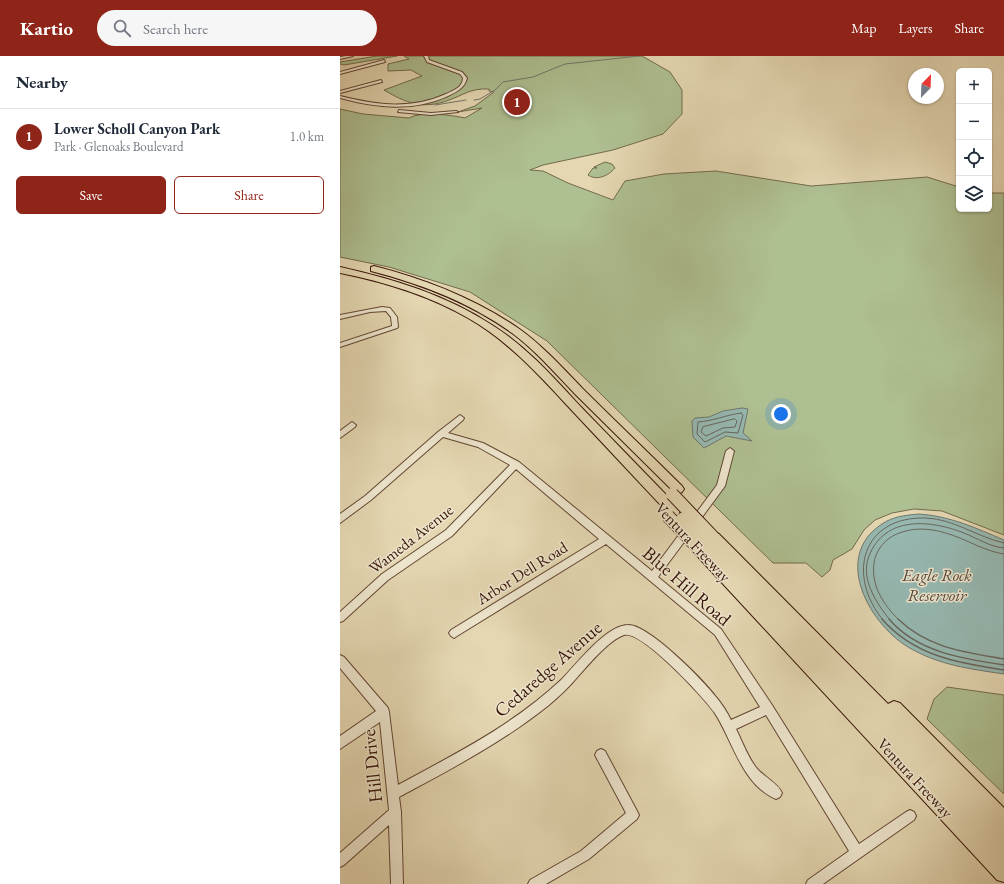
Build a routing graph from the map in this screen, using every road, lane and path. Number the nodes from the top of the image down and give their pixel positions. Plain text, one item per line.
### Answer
1 (351, 56) edge
2 (426, 56) edge
3 (340, 58) edge
4 (384, 61) dead end
5 (340, 73) edge
6 (381, 81) dead end
7 (340, 92) edge
8 (340, 97) edge
9 (398, 107) junction
10 (456, 112) dead end
11 (340, 264) edge
12 (340, 270) edge
13 (340, 273) edge
14 (340, 317) edge
15 (340, 345) edge
16 (460, 418) dead end
17 (352, 425) dead end
18 (441, 434) junction
19 (340, 435) edge
20 (730, 450) dead end
21 (516, 464) junction
22 (671, 513) junction
23 (340, 519) edge
24 (606, 539) junction
25 (712, 543) junction
26 (653, 577) junction
27 (758, 591) junction
28 (340, 618) edge
29 (811, 631) junction
30 (454, 633) dead end
31 (340, 660) edge
32 (812, 662) junction
33 (768, 709) junction
34 (384, 712) junction
35 (729, 726) junction
36 (340, 743) edge
37 (601, 754) dead end
38 (776, 793) dead end
39 (393, 794) junction
40 (395, 812) junction
41 (910, 816) dead end
42 (1004, 821) edge
43 (1004, 834) edge
44 (857, 853) junction
45 (1004, 855) edge
46 (340, 861) edge
47 (1004, 873) edge
48 (397, 884) edge
49 (534, 884) edge
50 (812, 884) edge

1 - 3 street
2 - 9 street
4 - 5 street
6 - 7 street
8 - 9 street
9 - 10 street
11 - 25 highway, bridge
12 - 22 highway
13 - 22 highway, Ventura Freeway
14 - 15 street
16 - 18 street
17 - 19 street
18 - 21 street, Blue Hill Road
18 - 23 street
20 - 26 street
21 - 24 street, Blue Hill Road
21 - 28 street, Wameda Avenue
22 - 25 highway, Ventura Freeway, bridge
24 - 26 street, Blue Hill Road
24 - 30 street, Arbor Dell Road
25 - 27 highway, Ventura Freeway
25 - 27 highway
26 - 33 street, Blue Hill Road
27 - 29 highway
27 - 32 highway, Ventura Freeway
29 - 42 highway, Ventura Freeway
29 - 43 highway
31 - 34 street, Hill Drive
32 - 45 highway
32 - 47 highway, Ventura Freeway
33 - 35 street
33 - 44 street, Blue Hill Road
34 - 36 street
34 - 39 street, Hill Drive
35 - 38 street, Cedaredge Avenue
35 - 39 street, Cedaredge Avenue
37 - 49 street
39 - 40 street, Hill Drive
40 - 46 street
40 - 48 street, Hill Drive
41 - 44 street
44 - 50 street

